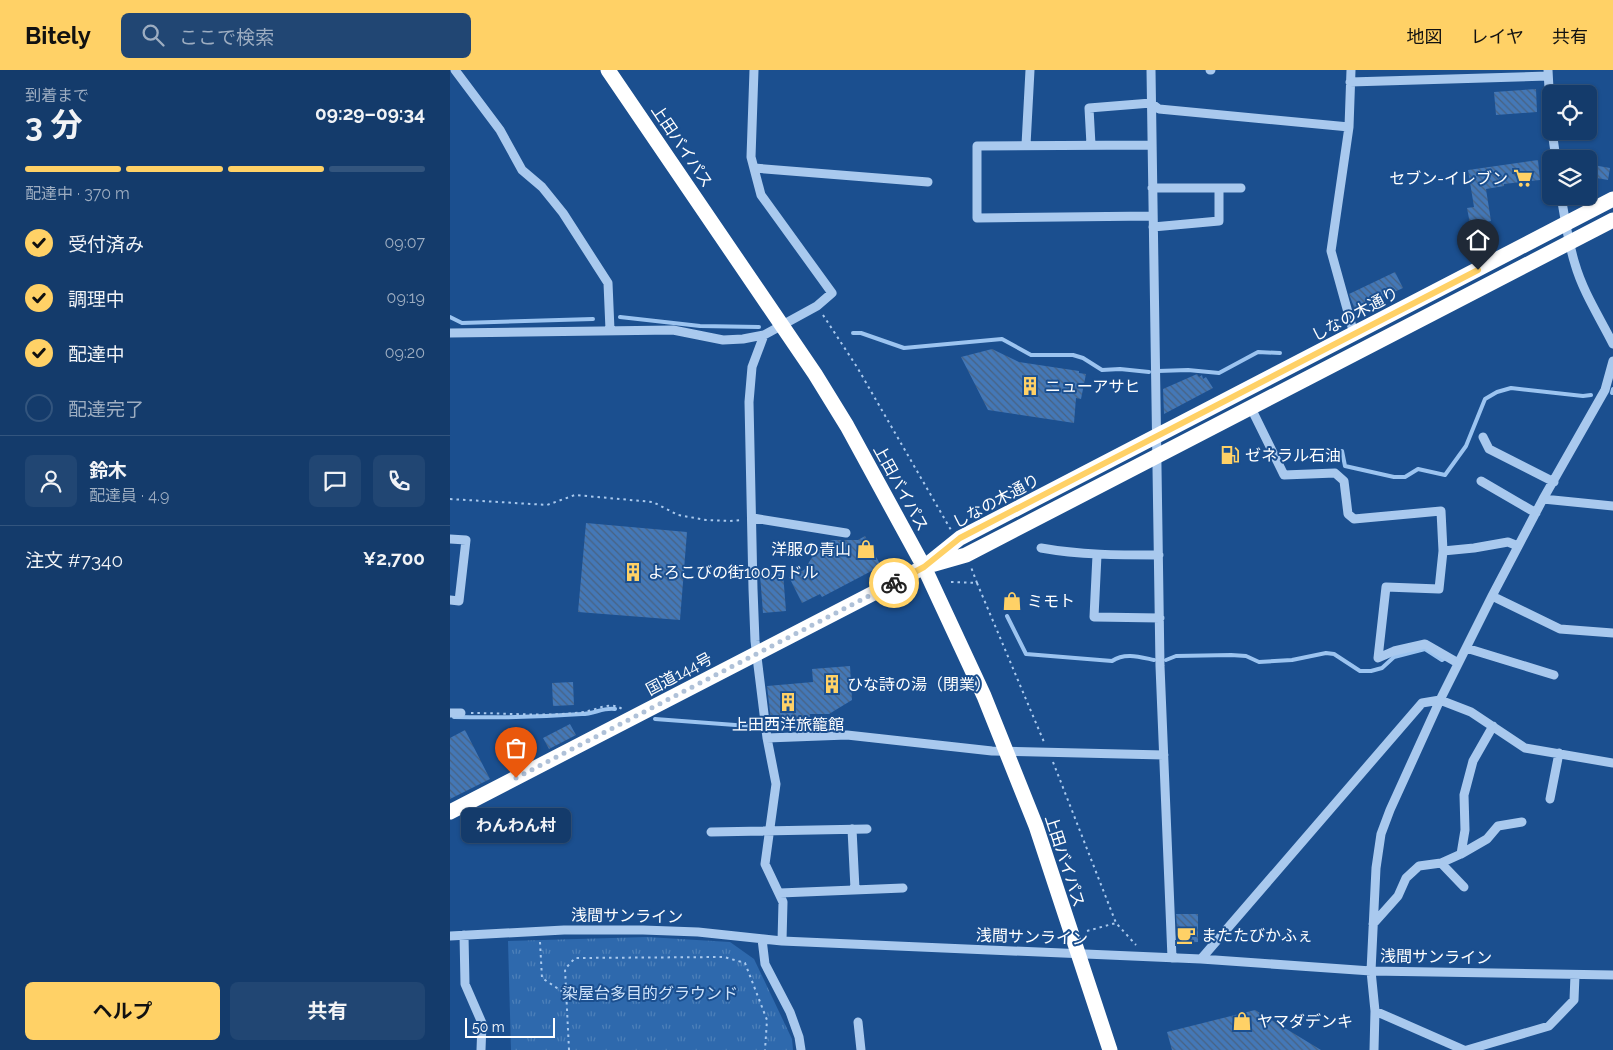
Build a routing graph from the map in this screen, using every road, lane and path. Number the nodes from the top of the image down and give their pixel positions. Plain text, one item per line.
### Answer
1 (456, 70) edge
2 (608, 70) edge
3 (754, 70) edge
4 (1030, 70) edge
5 (1151, 70) edge
6 (1351, 70) edge
7 (1548, 73) edge
8 (1350, 82) junction
9 (1151, 103) junction
10 (1349, 127) junction
11 (1026, 145) junction
12 (1091, 145) junction
13 (1152, 145) junction
14 (754, 168) junction
15 (928, 182) dead end
16 (1152, 188) junction
17 (1219, 188) junction
18 (1241, 188) dead end
19 (1613, 199) edge
20 (1563, 205) edge
21 (1153, 216) junction
22 (1613, 220) edge
23 (1566, 224) junction
24 (1153, 227) junction
25 (1570, 243) junction
26 (817, 306) junction
27 (783, 325) junction
28 (610, 330) junction
29 (450, 333) edge
30 (1354, 334) junction
31 (764, 335) junction
32 (1613, 344) edge
33 (1613, 361) edge
34 (1251, 408) junction
35 (1158, 436) junction
36 (1483, 437) dead end
37 (1158, 456) junction
38 (1481, 481) dead end
39 (1554, 482) junction
40 (450, 499) edge
41 (1543, 499) junction
42 (1613, 506) edge
43 (1536, 513) junction
44 (753, 518) junction
45 (952, 531) dead end
46 (846, 534) dead end
47 (450, 539) edge
48 (1518, 546) junction
49 (1041, 548) dead end
50 (1443, 551) junction
51 (1097, 555) junction
52 (1159, 555) junction
53 (970, 565) dead end
54 (924, 567) junction
55 (951, 582) dead end
56 (1492, 596) junction
57 (450, 600) edge
58 (1160, 618) junction
59 (1613, 633) edge
60 (1466, 648) junction
61 (757, 653) junction
62 (1458, 663) junction
63 (1554, 675) dead end
64 (1440, 700) junction
65 (617, 706) dead end
66 (450, 712) edge
67 (461, 713) joint
68 (1492, 726) junction
69 (767, 738) junction
70 (1005, 751) junction
71 (1559, 753) junction
72 (1164, 756) junction
73 (1613, 763) edge
74 (1550, 799) dead end
75 (450, 812) edge
76 (1522, 822) dead end
77 (852, 829) junction
78 (867, 829) dead end
79 (770, 830) junction
80 (711, 832) dead end
81 (1461, 854) junction
82 (1441, 864) junction
83 (1464, 887) dead end
84 (903, 888) dead end
85 (855, 889) junction
86 (780, 893) junction
87 (1373, 924) junction
88 (540, 931) junction
89 (1087, 931) dead end
90 (464, 935) junction
91 (450, 936) edge
92 (762, 939) junction
93 (782, 940) junction
94 (1138, 948) dead end
95 (1078, 954) junction
96 (1172, 958) junction
97 (1200, 959) junction
98 (1371, 971) junction
99 (1575, 975) junction
100 (1613, 975) edge
101 (566, 994) junction
102 (1092, 994) junction
103 (1374, 1011) junction
104 (858, 1022) dead end
105 (481, 1050) edge
106 (569, 1050) edge
107 (765, 1050) edge
108 (801, 1050) edge
109 (862, 1050) edge
110 (1105, 1050) edge
111 (1110, 1050) edge
112 (1374, 1050) edge
113 (1465, 1050) edge

1 - 28 street
2 - 27 highway, 上田バイパス
3 - 14 street
4 - 11 street
5 - 9 street
6 - 8 street
7 - 8 street
8 - 10 street
9 - 10 street
9 - 12 street
9 - 13 street
10 - 30 street
11 - 12 street
11 - 21 street
12 - 13 street
13 - 16 street
14 - 15 street
14 - 26 street
16 - 17 street
16 - 21 street
17 - 18 street
17 - 24 street
19 - 23 highway, しなの木通り
20 - 23 street
21 - 24 street
22 - 25 highway, しなの木通り
23 - 25 street
23 - 30 highway, しなの木通り
24 - 35 street
25 - 32 street
25 - 34 highway, しなの木通り
26 - 27 street
26 - 45 path
27 - 31 street
27 - 54 highway, 上田バイパス
28 - 29 street
28 - 31 street
30 - 35 highway, しなの木通り
31 - 44 street
33 - 39 street
34 - 37 highway, しなの木通り
34 - 50 street
35 - 37 street
35 - 54 highway, しなの木通り
36 - 39 street
37 - 52 street
37 - 54 highway, しなの木通り
38 - 43 street
39 - 41 street
40 - 44 path
41 - 42 street
41 - 43 street
43 - 48 street
44 - 46 street
44 - 61 street
47 - 57 street
48 - 50 street
48 - 56 street
49 - 51 street
50 - 62 street
51 - 52 street
51 - 58 street
52 - 58 street
53 - 55 path
54 - 61 highway, 国道144号
54 - 70 highway, 上田バイパス
56 - 59 street
56 - 60 street
58 - 72 street
60 - 62 street
60 - 63 street
61 - 69 street
61 - 75 highway, 国道144号
62 - 64 street
64 - 68 street
64 - 87 street
64 - 97 street
65 - 67 path
66 - 67 street
68 - 71 street
68 - 81 street
69 - 70 street
69 - 79 street
70 - 72 street
70 - 95 highway, 上田バイパス
71 - 73 street
71 - 74 street
72 - 96 street
76 - 81 street
77 - 78 street
77 - 79 street
77 - 85 street
79 - 80 street
79 - 86 street
81 - 82 street
82 - 83 street
82 - 87 street
84 - 85 street
85 - 86 street
86 - 93 street
87 - 98 street
88 - 90 street, 浅間サンライン
88 - 92 street, 浅間サンライン
88 - 101 path
89 - 94 path
90 - 91 street, 浅間サンライン
90 - 105 street
92 - 93 street, 浅間サンライン
92 - 108 street
93 - 95 street, 浅間サンライン
95 - 96 street, 浅間サンライン
95 - 102 highway, 上田バイパス
96 - 97 street, 浅間サンライン
97 - 98 street, 浅間サンライン
98 - 99 street, 浅間サンライン
98 - 103 street
99 - 100 street, 浅間サンライン
99 - 113 street
101 - 106 path
101 - 107 path
102 - 110 highway, 上田バイパス
102 - 111 highway, 上田バイパス
103 - 112 street
103 - 113 street
104 - 109 street

